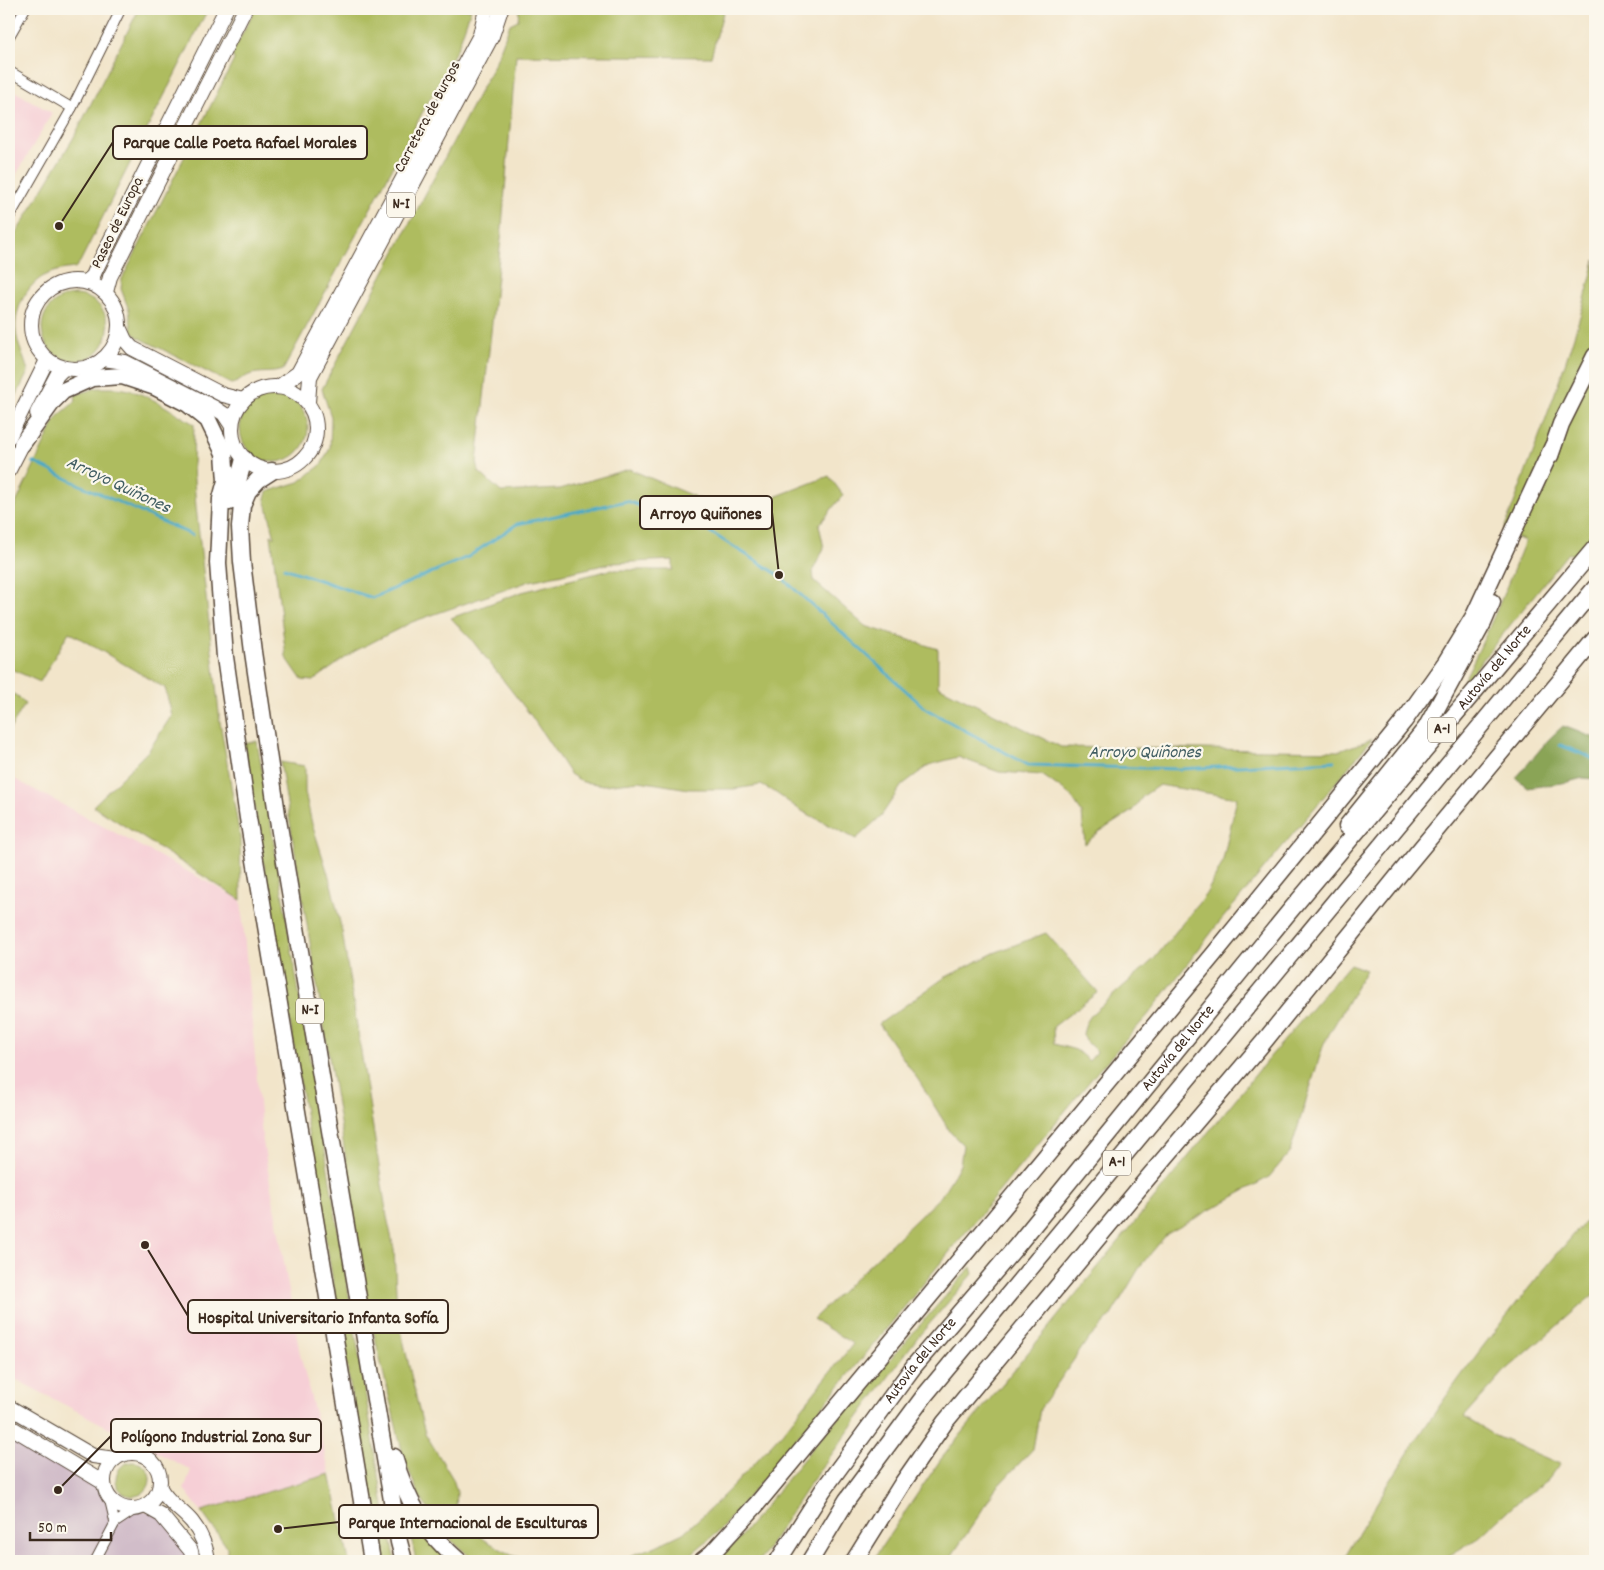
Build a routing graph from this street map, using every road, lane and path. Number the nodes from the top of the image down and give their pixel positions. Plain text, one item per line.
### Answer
1 (25, 9) edge
2 (121, 9) edge
3 (226, 9) edge
4 (245, 9) edge
5 (486, 9) edge
6 (501, 9) edge
7 (9, 37) edge
8 (9, 71) edge
9 (72, 108) junction
10 (9, 218) edge
11 (86, 282) junction
12 (106, 292) junction
13 (120, 327) junction
14 (1595, 356) edge
15 (103, 359) junction
16 (48, 360) junction
17 (64, 368) junction
18 (280, 386) junction
19 (243, 400) junction
20 (308, 402) junction
21 (232, 426) junction
22 (15, 441) edge
23 (1553, 446) junction
24 (244, 459) junction
25 (9, 470) edge
26 (272, 471) junction
27 (220, 525) junction
28 (1595, 548) edge
29 (1595, 588) edge
30 (1595, 639) edge
31 (1289, 912) junction
32 (9, 1407) edge
33 (378, 1417) junction
34 (9, 1426) edge
35 (115, 1459) junction
36 (104, 1483) junction
37 (160, 1488) junction
38 (110, 1498) junction
39 (140, 1508) junction
40 (115, 1522) junction
41 (95, 1561) edge
42 (193, 1561) edge
43 (208, 1561) edge
44 (372, 1561) edge
45 (404, 1561) edge
46 (459, 1561) edge
47 (702, 1561) edge
48 (778, 1561) edge
49 (810, 1561) edge
50 (854, 1561) edge

1 - 7 street
2 - 9 street
3 - 11 main road, Paseo de Europa
4 - 12 main road, Paseo de Europa
5 - 18 main road, Carretera de Burgos / N-I
6 - 20 main road, Carretera de Burgos / N-I
8 - 9 street
9 - 10 street
11 - 12 main road
11 - 16 main road
12 - 13 main road
13 - 15 main road
13 - 19 main road
14 - 23 highway
15 - 17 main road
15 - 21 main road
16 - 17 main road
16 - 22 main road
17 - 22 main road
18 - 19 main road, N-I
18 - 20 main road
19 - 21 main road
20 - 26 main road, N-I
21 - 24 main road
22 - 25 main road
22 - 27 highway
23 - 31 highway
23 - 47 highway
24 - 26 main road
24 - 27 highway, N-I
26 - 33 highway, N-I
27 - 44 highway, N-I
28 - 31 highway, Autovía del Norte / A-1
29 - 49 highway, Autovía del Norte / A-1
30 - 50 highway
31 - 48 highway, Autovía del Norte / A-1
32 - 35 main road
33 - 45 highway, N-I
33 - 46 highway
34 - 36 main road
35 - 36 main road
35 - 37 main road
36 - 38 main road
37 - 39 main road
37 - 43 main road
38 - 39 main road
38 - 40 street
39 - 40 street
39 - 42 main road
40 - 41 street

